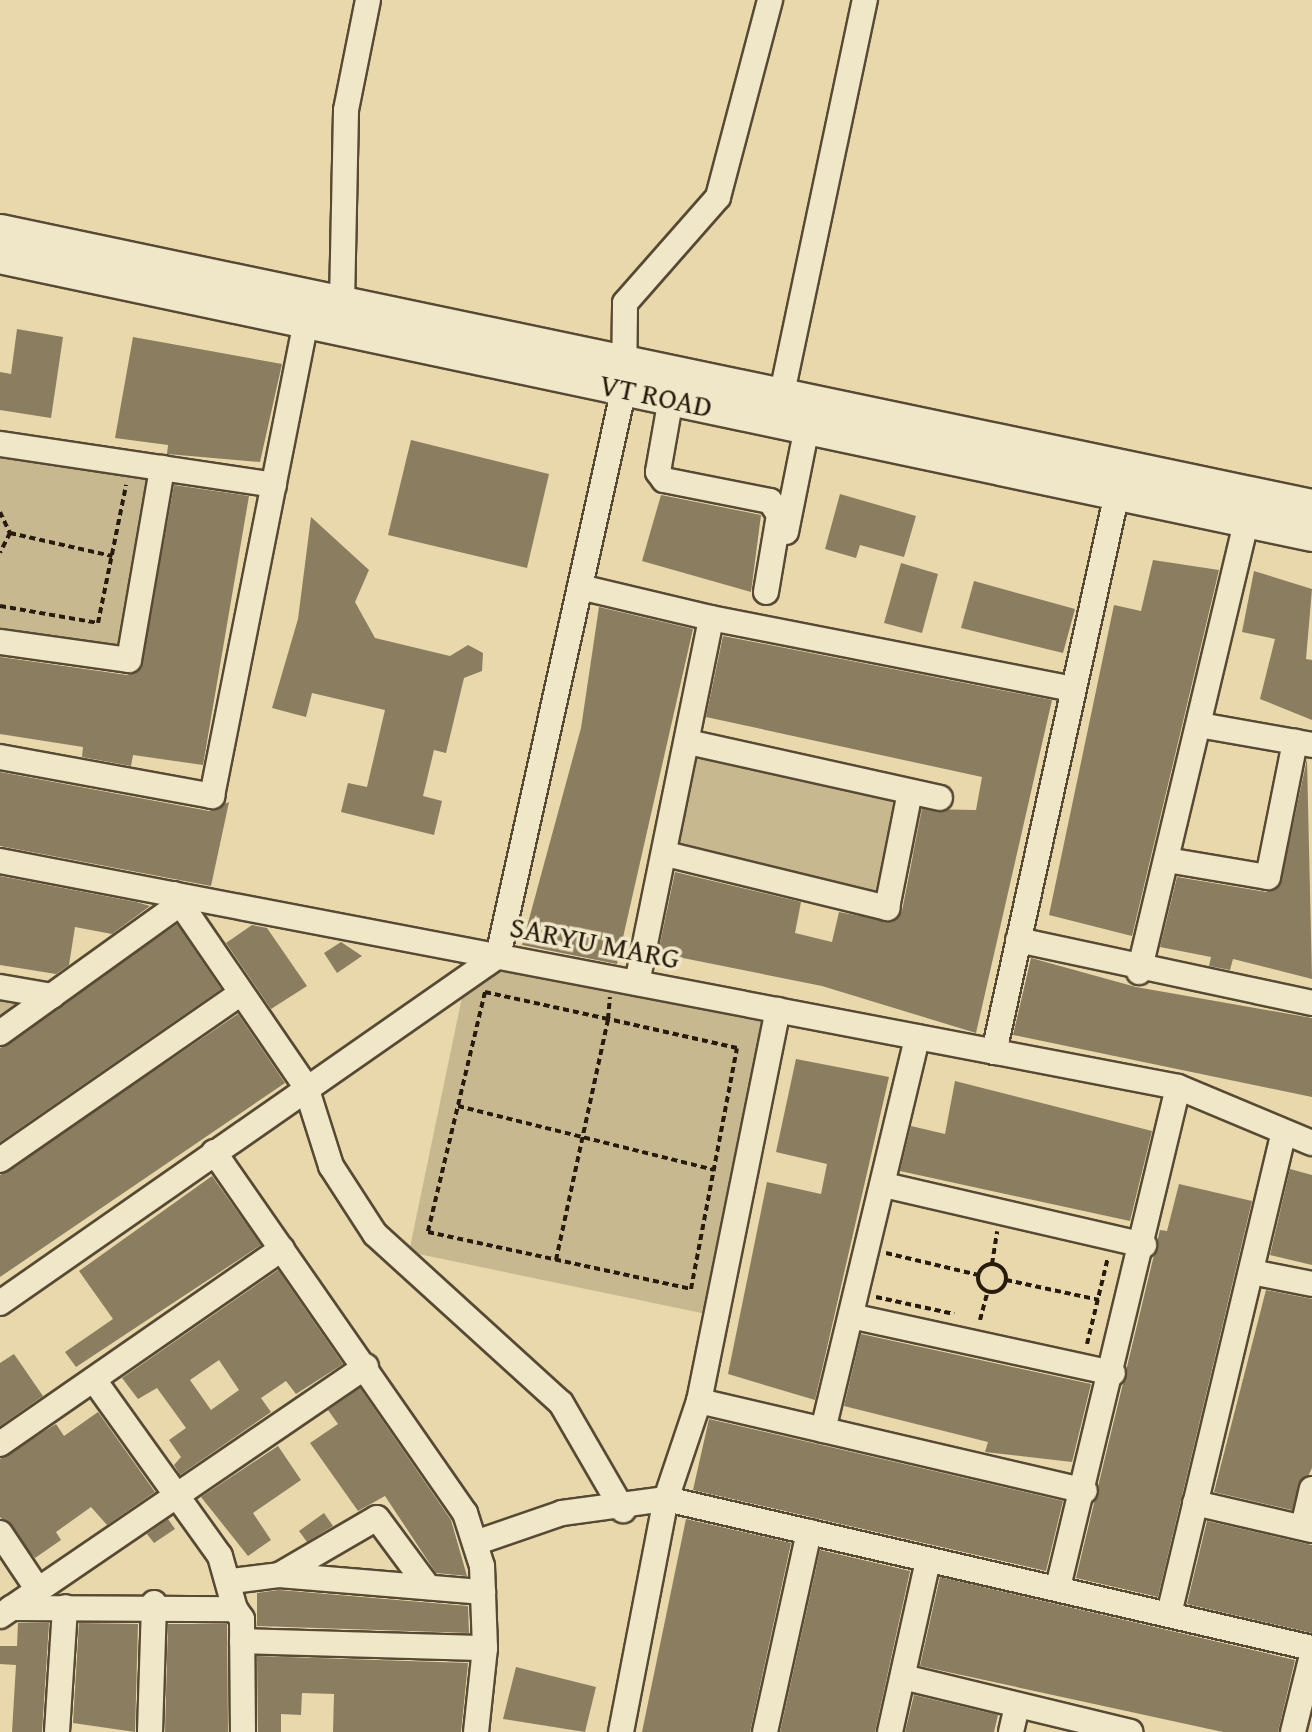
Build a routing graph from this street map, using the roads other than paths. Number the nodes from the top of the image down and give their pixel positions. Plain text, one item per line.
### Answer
1 (368, 0) edge
2 (770, 0) edge
3 (865, 0) edge
4 (0, 232) edge
5 (0, 256) edge
6 (342, 303) junction
7 (306, 321) junction
8 (624, 373) junction
9 (782, 393) junction
10 (671, 398) junction
11 (807, 427) junction
12 (0, 444) edge
13 (162, 468) junction
14 (274, 485) junction
15 (1117, 493) junction
16 (1312, 507) edge
17 (1247, 520) junction
18 (1312, 534) edge
19 (580, 587) junction
20 (766, 592) dead end
21 (711, 618) junction
22 (767, 629) junction
23 (0, 642) edge
24 (1073, 689) junction
25 (1199, 725) junction
26 (688, 742) junction
27 (1303, 744) edge
28 (0, 757) edge
29 (910, 792) junction
30 (940, 798) dead end
31 (666, 854) junction
32 (1167, 860) junction
33 (0, 861) edge
34 (176, 900) junction
35 (1018, 940) junction
36 (498, 956) junction
37 (1139, 972) junction
38 (637, 983) junction
39 (0, 987) edge
40 (240, 994) junction
41 (52, 996) junction
42 (1312, 1003) edge
43 (778, 1010) junction
44 (0, 1033) edge
45 (917, 1037) junction
46 (994, 1052) junction
47 (306, 1087) junction
48 (1178, 1087) junction
49 (1283, 1136) junction
50 (1312, 1143) edge
51 (214, 1152) junction
52 (0, 1160) edge
53 (884, 1185) junction
54 (1144, 1245) junction
55 (282, 1249) junction
56 (1252, 1272) junction
57 (1312, 1284) edge
58 (0, 1303) edge
59 (851, 1316) junction
60 (366, 1366) junction
61 (1113, 1373) junction
62 (94, 1380) junction
63 (699, 1401) junction
64 (823, 1430) junction
65 (0, 1444) edge
66 (1312, 1489) edge
67 (1085, 1491) junction
68 (177, 1495) junction
69 (666, 1499) junction
70 (1195, 1503) junction
71 (623, 1510) junction
72 (1308, 1528) edge
73 (809, 1532) junction
74 (0, 1533) edge
75 (478, 1542) junction
76 (928, 1560) junction
77 (279, 1575) junction
78 (232, 1581) junction
79 (428, 1587) junction
80 (1058, 1587) junction
81 (38, 1590) junction
82 (483, 1592) junction
83 (154, 1603) junction
84 (65, 1607) junction
85 (235, 1609) junction
86 (6, 1612) edge
87 (1169, 1614) junction
88 (242, 1641) junction
89 (485, 1648) junction
90 (1312, 1648) edge
91 (1312, 1655) edge
92 (903, 1677) junction
93 (1017, 1706) junction
94 (57, 1732) edge
95 (150, 1732) edge
96 (243, 1732) edge
97 (476, 1732) edge
98 (621, 1732) edge
99 (765, 1732) edge
100 (890, 1732) edge
101 (1011, 1732) edge
102 (1130, 1732) edge
103 (1293, 1732) edge

1 - 6 street
2 - 8 street
3 - 9 street
4 - 6 street, VT ROAD
5 - 7 street, VT ROAD
6 - 8 street, VT ROAD
7 - 8 street, VT ROAD
7 - 14 street
8 - 9 street, VT ROAD
8 - 10 street, VT ROAD
8 - 19 street
9 - 16 street, VT ROAD
10 - 11 street, VT ROAD
10 - 20 street
11 - 15 street, VT ROAD
11 - 22 street
12 - 13 street
13 - 14 street
13 - 23 street
14 - 28 street
15 - 17 street, VT ROAD
15 - 24 street
17 - 18 street, VT ROAD
17 - 25 street
19 - 21 street
19 - 36 street
21 - 22 street
21 - 26 street
22 - 24 street
24 - 35 street
25 - 27 street
25 - 32 street
26 - 29 street
26 - 31 street
27 - 32 street
29 - 30 street
29 - 31 street
31 - 38 street
32 - 37 street
33 - 34 street, SARYU MARG
34 - 36 street, SARYU MARG
34 - 40 street
34 - 41 street
35 - 37 street
35 - 46 street
36 - 38 street, SARYU MARG
36 - 47 street
37 - 42 street
38 - 43 street, SARYU MARG
39 - 41 street
40 - 47 street
40 - 52 street
41 - 44 street
43 - 45 street, SARYU MARG
43 - 63 street
45 - 46 street, SARYU MARG
45 - 53 street
46 - 48 street, SARYU MARG
47 - 51 street
47 - 71 street
48 - 49 street, SARYU MARG
48 - 54 street
49 - 50 street, SARYU MARG
49 - 56 street
51 - 55 street
51 - 58 street
53 - 54 street
53 - 59 street
54 - 61 street
55 - 60 street
55 - 62 street
56 - 57 street
56 - 70 street
59 - 61 street
59 - 64 street
60 - 68 street
60 - 75 street
61 - 67 street
62 - 65 street
62 - 68 street
63 - 64 street
63 - 69 street
64 - 67 street
66 - 72 street
67 - 80 street
68 - 78 street
68 - 81 street
69 - 71 street
69 - 73 street
69 - 98 street
70 - 72 street
70 - 87 street
71 - 75 street
73 - 76 street
73 - 99 street
74 - 81 street
75 - 82 street
76 - 80 street
76 - 92 street
77 - 78 street
77 - 79 street
77 - 79 street
78 - 85 street
79 - 82 street
80 - 87 street
81 - 86 street
82 - 89 street
83 - 84 street
83 - 85 street
83 - 95 street
84 - 86 street
84 - 94 street
85 - 88 street
87 - 90 street
88 - 89 street
88 - 96 street
89 - 97 street
91 - 103 street
92 - 93 street
92 - 100 street
93 - 101 street
93 - 102 street

